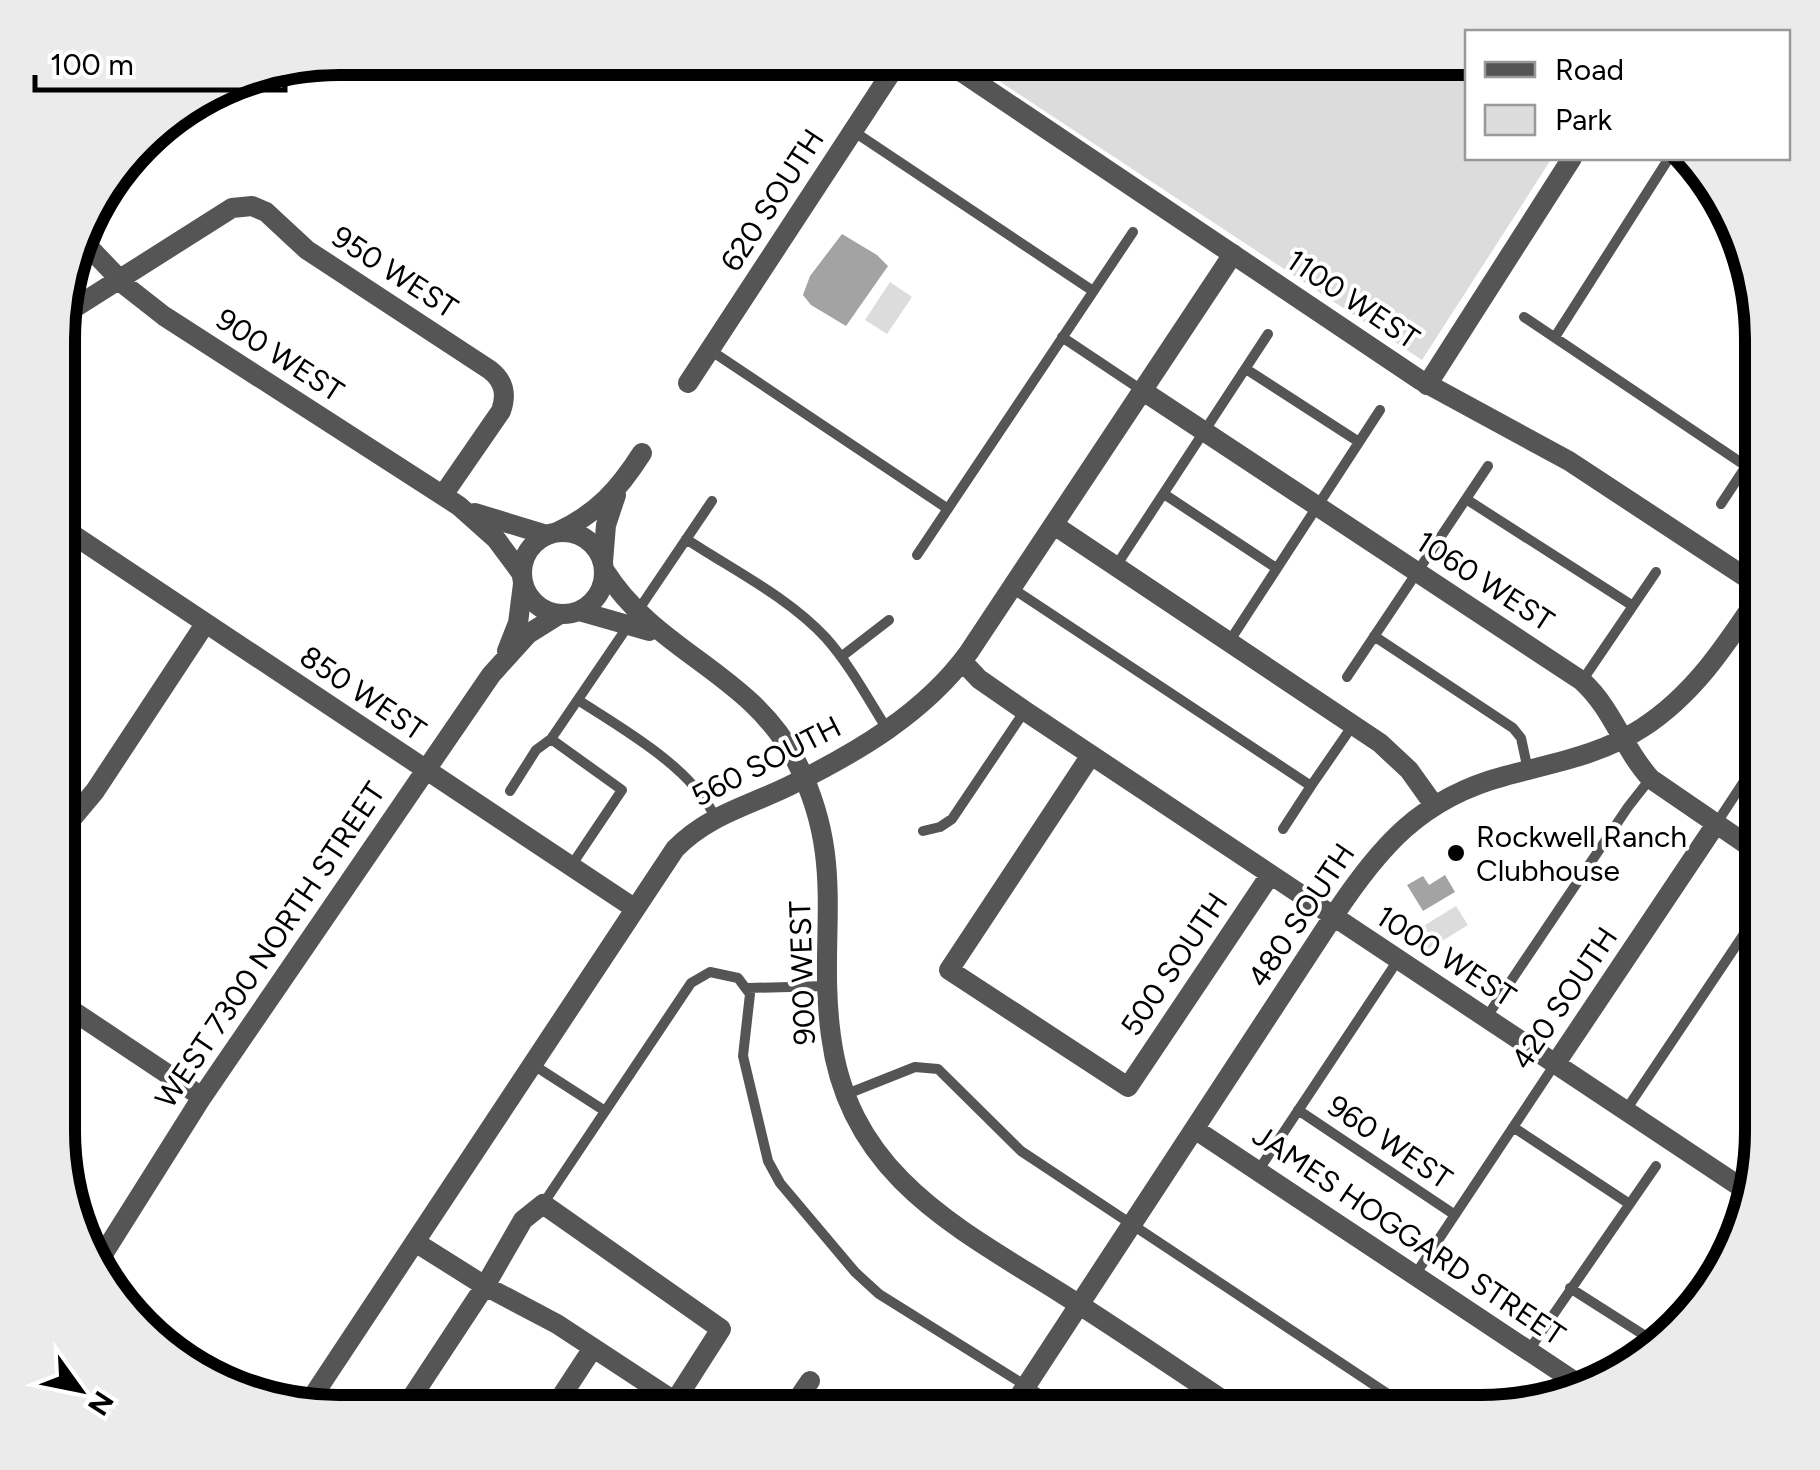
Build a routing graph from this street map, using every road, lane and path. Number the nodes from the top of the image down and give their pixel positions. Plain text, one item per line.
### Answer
1 (890, 75) edge
2 (967, 76) edge
3 (854, 130) junction
4 (1571, 160) edge
5 (1669, 160) edge
6 (1133, 232) dead end
7 (91, 250) edge
8 (1234, 254) junction
9 (120, 279) junction
10 (1094, 291) junction
11 (77, 306) edge
12 (1524, 317) dead end
13 (1268, 334) dead end
14 (1062, 337) junction
15 (1555, 337) junction
16 (710, 350) junction
17 (1246, 369) junction
18 (688, 383) dead end
19 (1427, 385) junction
20 (1143, 391) junction
21 (1380, 410) dead end
22 (1205, 432) junction
23 (1359, 442) junction
24 (642, 453) dead end
25 (1745, 465) edge
26 (1488, 466) dead end
27 (1745, 468) edge
28 (619, 488) junction
29 (1164, 494) junction
30 (1466, 499) junction
31 (451, 501) junction
32 (712, 501) dead end
33 (1721, 504) dead end
34 (1316, 506) junction
35 (948, 509) junction
36 (1054, 525) junction
37 (552, 534) junction
38 (75, 536) edge
39 (686, 540) junction
40 (917, 554) dead end
41 (604, 566) junction
42 (1116, 566) junction
43 (1276, 568) junction
44 (1656, 572) dead end
45 (1417, 573) junction
46 (1745, 578) edge
47 (523, 580) junction
48 (1012, 588) junction
49 (1633, 606) junction
50 (570, 613) junction
51 (1745, 614) edge
52 (633, 618) junction
53 (889, 620) dead end
54 (205, 624) junction
55 (1374, 636) junction
56 (1229, 642) junction
57 (841, 656) junction
58 (962, 661) junction
59 (502, 662) junction
60 (1347, 676) dead end
61 (1582, 681) junction
62 (578, 700) junction
63 (1025, 711) junction
64 (1353, 725) junction
65 (887, 729) junction
66 (1624, 738) junction
67 (551, 740) junction
68 (1091, 755) junction
69 (1528, 770) junction
70 (427, 771) junction
71 (804, 778) junction
72 (1651, 779) junction
73 (1744, 781) edge
74 (1311, 786) junction
75 (510, 791) dead end
76 (1434, 805) junction
77 (76, 814) edge
78 (715, 817) junction
79 (1716, 824) junction
80 (1283, 830) dead end
81 (923, 831) dead end
82 (1744, 843) edge
83 (571, 866) junction
84 (1270, 875) junction
85 (634, 908) junction
86 (1333, 917) junction
87 (1744, 934) edge
88 (1398, 960) junction
89 (828, 986) junction
90 (748, 988) junction
91 (76, 1013) edge
92 (1486, 1018) junction
93 (532, 1064) junction
94 (1556, 1064) junction
95 (847, 1094) junction
96 (202, 1096) junction
97 (1298, 1110) junction
98 (1626, 1111) junction
99 (605, 1112) junction
100 (1513, 1127) junction
101 (1196, 1130) junction
102 (1656, 1166) dead end
103 (1258, 1171) junction
104 (1739, 1186) edge
105 (1628, 1203) junction
106 (543, 1204) junction
107 (1455, 1215) junction
108 (1133, 1225) junction
109 (415, 1242) junction
110 (104, 1252) edge
111 (1415, 1275) junction
112 (485, 1286) junction
113 (1570, 1288) junction
114 (1080, 1305) junction
115 (1646, 1336) edge
116 (593, 1348) junction
117 (1529, 1351) junction
118 (1571, 1379) edge
119 (810, 1381) dead end
120 (1026, 1388) junction
121 (1384, 1392) junction
122 (315, 1393) edge
123 (414, 1394) edge
124 (563, 1394) edge
125 (665, 1394) edge
126 (689, 1394) edge
127 (801, 1394) edge
128 (1022, 1395) edge
129 (1038, 1395) edge
130 (1215, 1395) edge
131 (1382, 1395) edge
132 (1389, 1395) edge

1 - 3 street, 620 SOUTH
2 - 8 street, 1100 WEST
3 - 10 lane
3 - 16 street, 620 SOUTH
4 - 19 street
5 - 15 lane
6 - 10 lane
7 - 9 street, 900 WEST
8 - 19 street, 1100 WEST
8 - 20 street, 560 SOUTH
9 - 11 street
9 - 31 street, 900 WEST
9 - 31 street, 950 WEST
10 - 14 lane
12 - 15 lane
13 - 17 lane
14 - 20 lane
14 - 35 lane
15 - 25 lane
16 - 18 street, 620 SOUTH
16 - 35 lane
17 - 22 lane
17 - 23 lane
19 - 46 street, 1100 WEST
20 - 22 street, 1060 WEST
20 - 36 street, 560 SOUTH
21 - 23 lane
22 - 29 lane
22 - 34 street, 1060 WEST
23 - 34 lane
24 - 28 street
26 - 30 lane
27 - 33 lane
28 - 37 street
28 - 41 street
29 - 42 lane
29 - 43 lane
30 - 45 lane
30 - 49 lane
31 - 37 street, 900 WEST
31 - 47 street, 900 WEST
32 - 39 lane
34 - 43 lane
34 - 45 street, 1060 WEST
35 - 40 lane
36 - 42 street
36 - 48 street, 560 SOUTH
37 - 41 street
37 - 47 street
38 - 54 street, 850 WEST
39 - 52 lane
39 - 57 lane
41 - 50 street
41 - 52 street
42 - 56 street
43 - 56 lane
44 - 49 lane
45 - 55 lane
45 - 61 street, 1060 WEST
47 - 50 street
47 - 59 street, WEST 7300 NORTH STREET
48 - 58 street, 560 SOUTH
48 - 74 lane
49 - 61 lane
50 - 52 street, 900 WEST
50 - 59 street, WEST 7300 NORTH STREET
51 - 66 street, 480 SOUTH
52 - 62 lane
52 - 71 street, 900 WEST
53 - 57 lane
54 - 70 street, 850 WEST
54 - 77 street
55 - 60 lane
55 - 69 lane
56 - 64 street
57 - 65 lane
58 - 63 street, 1000 WEST
58 - 65 street, 560 SOUTH
59 - 70 street, WEST 7300 NORTH STREET
61 - 66 street, 1060 WEST
62 - 67 lane
62 - 78 lane
63 - 68 street, 1000 WEST
63 - 81 lane
64 - 74 lane
64 - 76 street
65 - 71 street, 560 SOUTH
66 - 69 street, 480 SOUTH
66 - 72 street, 1060 WEST
67 - 75 lane
67 - 83 lane
68 - 84 street, 1000 WEST
68 - 84 street, 500 SOUTH
69 - 76 street, 480 SOUTH
70 - 83 street, 850 WEST
70 - 96 street, WEST 7300 NORTH STREET
71 - 78 street, 560 SOUTH
71 - 89 street, 900 WEST
72 - 79 street, 1060 WEST
72 - 92 lane
73 - 79 lane, 420 SOUTH
74 - 80 lane
76 - 86 street, 480 SOUTH
78 - 85 street, 560 SOUTH
79 - 82 street, 1060 WEST
79 - 94 street, 420 SOUTH
83 - 85 street, 850 WEST
84 - 86 street, 1000 WEST
85 - 93 street, 560 SOUTH
86 - 88 street, 1000 WEST
86 - 101 street, 480 SOUTH
87 - 98 lane
88 - 92 street, 1000 WEST
88 - 97 lane
89 - 90 lane
89 - 95 street, 900 WEST
90 - 99 lane
90 - 120 lane
91 - 96 street
92 - 94 street, 1000 WEST
93 - 99 lane
93 - 109 street, 560 SOUTH
94 - 98 street, 1000 WEST
94 - 100 lane, 420 SOUTH
95 - 108 lane
95 - 114 street, 900 WEST
96 - 110 street, WEST 7300 NORTH STREET
97 - 103 lane
97 - 107 lane, 960 WEST
98 - 104 street, 1000 WEST
99 - 106 lane
100 - 105 lane
100 - 107 lane, 420 SOUTH
101 - 103 street, JAMES HOGGARD STREET
101 - 108 street, 480 SOUTH
102 - 105 lane
103 - 111 street, JAMES HOGGARD STREET
105 - 113 lane
106 - 112 street
106 - 126 street
107 - 111 lane, 420 SOUTH
108 - 114 street, 480 SOUTH
108 - 121 lane
109 - 112 street
109 - 122 street, 560 SOUTH
111 - 117 street, JAMES HOGGARD STREET
112 - 116 street
112 - 123 street
113 - 115 lane
113 - 117 lane
114 - 120 street, 480 SOUTH
114 - 130 street, 900 WEST
116 - 124 street
116 - 125 street
117 - 118 street, JAMES HOGGARD STREET
119 - 127 street
120 - 128 street, 480 SOUTH
120 - 129 lane
121 - 131 lane
121 - 132 lane

